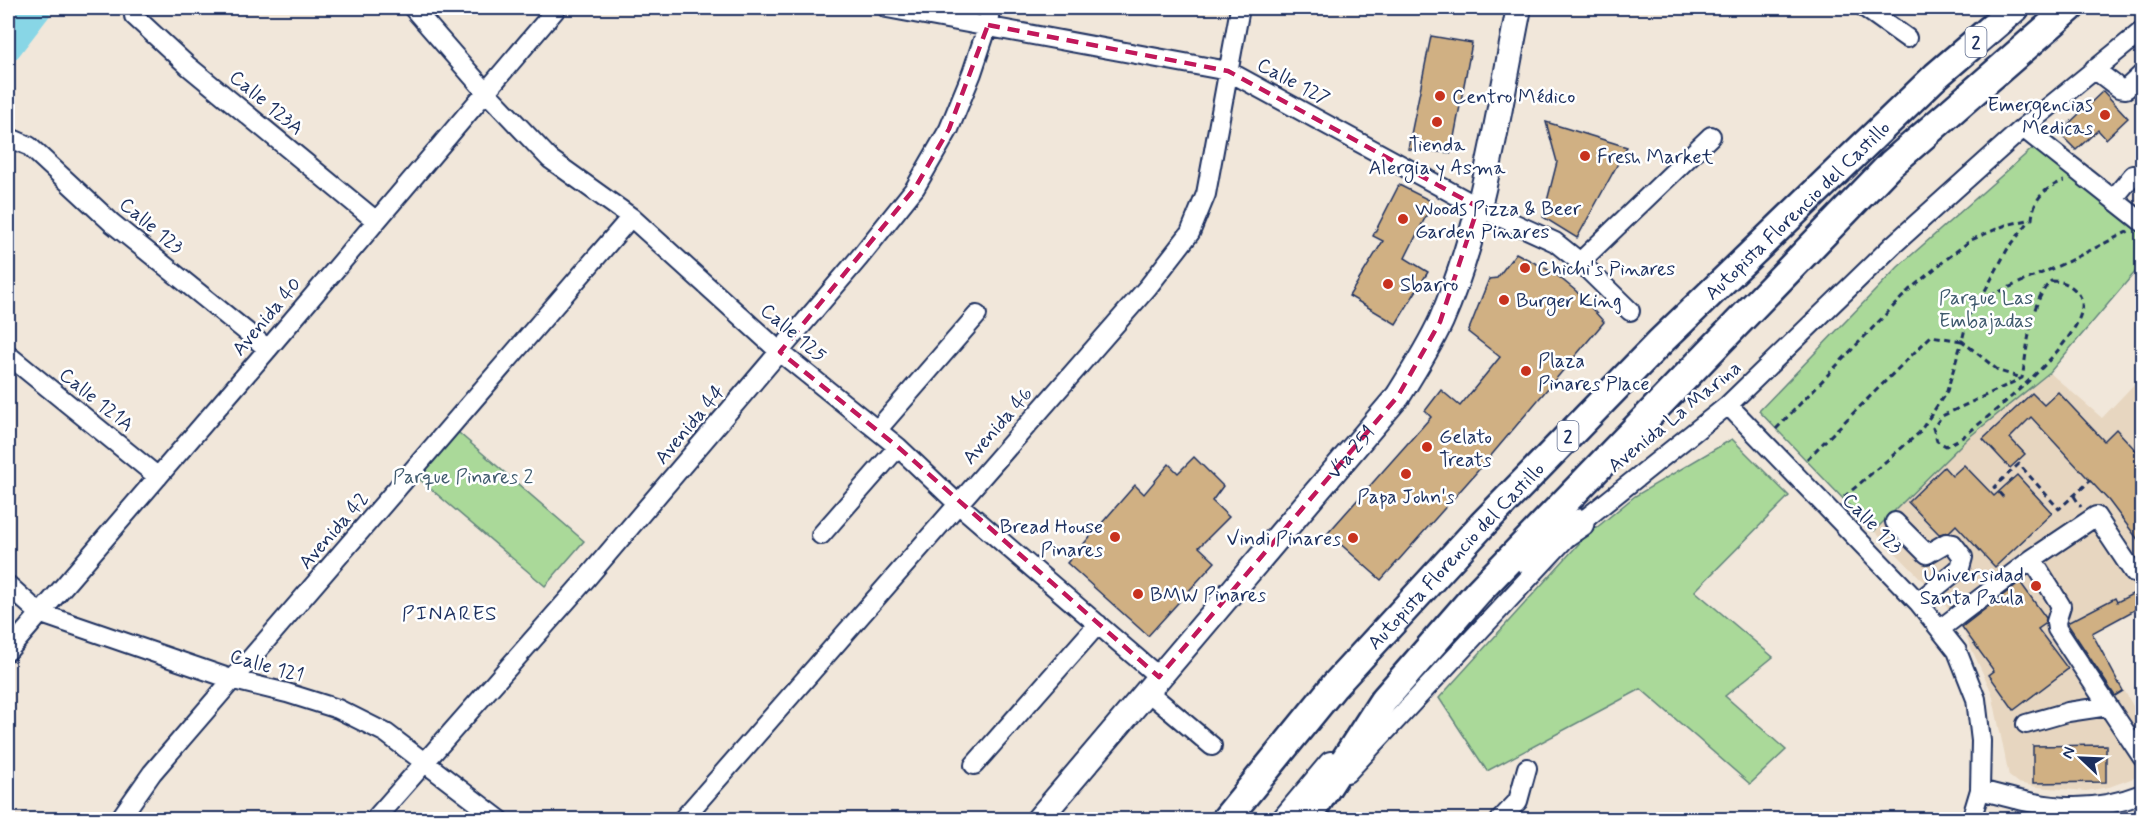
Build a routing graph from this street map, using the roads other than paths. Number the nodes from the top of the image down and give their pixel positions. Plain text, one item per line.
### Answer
1 (413, 8) edge
2 (557, 8) edge
3 (887, 8) edge
4 (1240, 8) edge
5 (1519, 8) edge
6 (1865, 8) edge
7 (1989, 8) edge
8 (2015, 8) edge
9 (2070, 8) edge
10 (134, 16) dead end
11 (989, 16) edge
12 (2142, 31) edge
13 (1907, 38) dead end
14 (2094, 69) junction
15 (1228, 71) junction
16 (2142, 74) edge
17 (1936, 76) junction
18 (486, 92) junction
19 (2023, 128) junction
20 (1711, 136) dead end
21 (8, 137) edge
22 (2139, 175) edge
23 (2114, 198) junction
24 (1479, 207) junction
25 (631, 217) junction
26 (375, 220) junction
27 (2139, 225) edge
28 (1580, 262) junction
29 (1630, 311) dead end
30 (977, 315) dead end
31 (268, 349) junction
32 (780, 352) junction
33 (8, 355) edge
34 (1728, 405) junction
35 (878, 429) junction
36 (898, 447) junction
37 (158, 477) junction
38 (958, 504) junction
39 (1895, 522) dead end
40 (1580, 523) junction
41 (821, 535) dead end
42 (2032, 559) junction
43 (2134, 573) dead end
44 (8, 585) edge
45 (1478, 592) junction
46 (1918, 602) junction
47 (39, 613) junction
48 (1098, 624) junction
49 (1940, 628) junction
50 (8, 651) edge
51 (234, 680) junction
52 (1153, 684) junction
53 (1383, 700) junction
54 (2108, 706) junction
55 (2026, 724) dead end
56 (1212, 746) dead end
57 (2142, 757) edge
58 (423, 763) junction
59 (974, 765) dead end
60 (1527, 768) dead end
61 (1980, 790) junction
62 (2142, 794) edge
63 (1309, 816) edge
64 (119, 819) edge
65 (374, 819) edge
66 (500, 819) edge
67 (682, 819) edge
68 (1038, 819) edge
69 (1224, 819) edge
70 (1284, 819) edge
71 (1500, 819) edge
72 (1971, 819) edge

1 - 18 street, Calle 125
2 - 18 street, Avenida 40
3 - 11 street, Calle 127
4 - 15 street, Avenida 46
5 - 24 main road, Vía 251
6 - 13 street
7 - 17 highway
8 - 17 highway, Autopista Florencio del Castillo / 2
9 - 45 highway, Autopista Florencio del Castillo / 2
10 - 26 street, Calle 123A
11 - 15 street, Calle 127
11 - 32 street, Avenida 44
12 - 14 street, Avenida La Marina
14 - 16 street
14 - 19 street, Avenida La Marina
15 - 24 street, Calle 127
15 - 38 street, Avenida 46
17 - 69 highway, Autopista Florencio del Castillo / 2
18 - 25 street, Calle 125
18 - 26 street, Avenida 40
19 - 23 street
19 - 34 street, Avenida La Marina
20 - 28 street
21 - 31 street, Calle 123
22 - 23 street
23 - 27 street
24 - 28 street, Calle 127
24 - 52 main road, Vía 251
25 - 32 street, Calle 125
25 - 51 street, Avenida 42
26 - 31 street, Avenida 40
28 - 29 street, Calle 127
30 - 35 street
31 - 37 street, Avenida 40
32 - 35 street, Calle 125
32 - 58 street, Avenida 44
33 - 37 street, Calle 121A
34 - 40 street, Avenida La Marina
34 - 46 street, Calle 123
35 - 36 street, Calle 125
36 - 38 street, Calle 125
36 - 41 street
37 - 47 street, Avenida 40
38 - 48 street, Calle 125
38 - 67 street, Avenida 46
39 - 46 street
40 - 45 highway
40 - 63 street, Avenida La Marina
42 - 43 street
42 - 49 street
42 - 54 street
44 - 47 street, Calle 121
45 - 53 highway, Autopista Florencio del Castillo / 2
46 - 49 street, Calle 123
47 - 50 street, Avenida 40
47 - 51 street, Calle 121
48 - 52 street, Calle 125
48 - 59 street
49 - 61 street, Calle 123
51 - 58 street, Calle 121
51 - 64 street, Avenida 42
52 - 56 street, Calle 125
52 - 68 main road, Vía 251
53 - 63 highway
53 - 70 main road, Autopista Florencio del Castillo
54 - 55 street
54 - 57 street
58 - 65 street, Avenida 44
58 - 66 street, Calle 121
60 - 71 street
61 - 62 street
61 - 72 street, Calle 123

